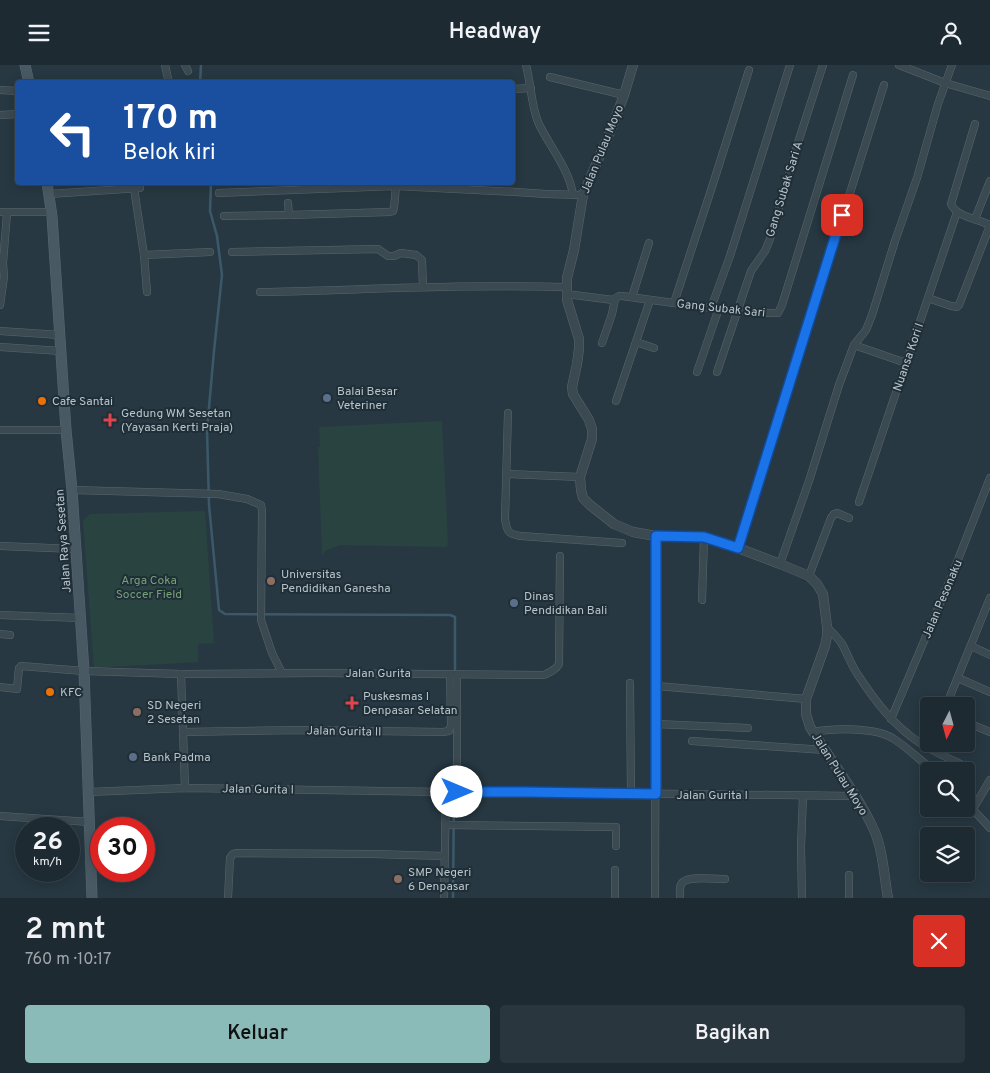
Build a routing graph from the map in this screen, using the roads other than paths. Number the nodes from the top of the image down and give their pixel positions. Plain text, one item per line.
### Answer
1 (25, 65) edge
2 (166, 65) edge
3 (526, 65) edge
4 (633, 65) edge
5 (790, 65) edge
6 (823, 65) edge
7 (899, 65) edge
8 (952, 65) edge
9 (749, 70) dead end
10 (853, 75) dead end
11 (550, 77) dead end
12 (28, 80) edge
13 (168, 80) edge
14 (945, 83) junction
15 (884, 85) dead end
16 (531, 88) junction
17 (515, 89) edge
18 (0, 90) edge
19 (15, 91) edge
20 (624, 95) junction
21 (990, 96) edge
22 (15, 114) edge
23 (0, 115) edge
24 (975, 124) dead end
25 (990, 181) edge
26 (47, 185) edge
27 (137, 185) edge
28 (396, 186) junction
29 (219, 193) dead end
30 (49, 194) junction
31 (578, 195) junction
32 (288, 203) dead end
33 (52, 212) junction
34 (957, 212) junction
35 (3, 213) edge
36 (224, 215) dead end
37 (289, 215) junction
38 (975, 219) junction
39 (649, 243) dead end
40 (210, 252) dead end
41 (232, 252) dead end
42 (144, 255) junction
43 (1, 263) edge
44 (423, 287) junction
45 (147, 292) dead end
46 (260, 292) dead end
47 (570, 292) junction
48 (632, 297) junction
49 (928, 298) junction
50 (615, 299) junction
51 (650, 299) junction
52 (0, 300) edge
53 (674, 303) junction
54 (715, 308) junction
55 (738, 310) junction
56 (0, 331) edge
57 (60, 335) junction
58 (636, 342) junction
59 (602, 343) dead end
60 (854, 345) junction
61 (0, 347) edge
62 (654, 348) dead end
63 (61, 351) junction
64 (906, 363) junction
65 (697, 372) dead end
66 (717, 372) dead end
67 (616, 401) dead end
68 (508, 413) dead end
69 (0, 429) edge
70 (66, 431) junction
71 (506, 474) junction
72 (580, 477) junction
73 (990, 478) edge
74 (72, 491) junction
75 (858, 502) dead end
76 (849, 518) dead end
77 (656, 536) junction
78 (704, 537) junction
79 (622, 543) dead end
80 (0, 546) edge
81 (738, 548) junction
82 (76, 549) junction
83 (560, 556) dead end
84 (780, 564) junction
85 (809, 576) junction
86 (990, 598) edge
87 (702, 600) dead end
88 (987, 614) edge
89 (0, 615) edge
90 (81, 618) junction
91 (827, 627) junction
92 (0, 634) edge
93 (10, 635) dead end
94 (971, 646) junction
95 (990, 655) edge
96 (84, 671) junction
97 (282, 673) junction
98 (181, 674) junction
99 (454, 674) junction
100 (958, 677) junction
101 (630, 683) dead end
102 (657, 686) junction
103 (0, 687) edge
104 (990, 692) edge
105 (950, 697) edge
106 (806, 699) junction
107 (454, 718) junction
108 (891, 719) junction
109 (656, 724) junction
110 (975, 726) edge
111 (748, 728) dead end
112 (183, 732) junction
113 (813, 732) junction
114 (990, 732) edge
115 (692, 741) dead end
116 (920, 743) edge
117 (825, 750) junction
118 (942, 753) edge
119 (923, 762) edge
120 (957, 762) edge
121 (990, 780) edge
122 (185, 788) junction
123 (89, 792) junction
124 (452, 792) junction
125 (631, 794) junction
126 (656, 794) junction
127 (803, 796) junction
128 (855, 796) junction
129 (975, 806) edge
130 (975, 811) edge
131 (0, 816) edge
132 (90, 822) joint
133 (447, 825) junction
134 (990, 828) edge
135 (616, 845) dead end
136 (444, 856) junction
137 (615, 870) dead end
138 (849, 875) dead end
139 (725, 879) dead end
140 (92, 882) edge
141 (92, 898) edge
142 (228, 898) edge
143 (444, 898) edge
144 (615, 898) edge
145 (656, 898) edge
146 (680, 898) edge
147 (802, 898) edge
148 (849, 898) edge
149 (888, 898) edge

1 - 12 main road
2 - 13 street
3 - 16 street
4 - 20 street, Jalan Pulau Moyo
5 - 54 street
6 - 55 street, Gang Subak Sari A
7 - 14 street
8 - 14 street
9 - 53 street
10 - 55 street, Gang Subak Sari
11 - 20 street
14 - 21 street
14 - 60 street
15 - 81 street
16 - 17 street
16 - 31 street
18 - 19 street
20 - 31 street, Jalan Pulau Moyo
22 - 23 street
24 - 34 street
25 - 38 street
26 - 30 main road, Jalan Raya Sesetan
27 - 30 street
27 - 42 street
28 - 29 street
28 - 31 street
28 - 37 street
30 - 33 main road, Jalan Raya Sesetan
31 - 47 street, Jalan Pulau Moyo
32 - 37 street
33 - 35 street
33 - 57 main road, Jalan Raya Sesetan
34 - 38 street
34 - 49 street, Nuansa Kori I
35 - 43 street
36 - 37 street
38 - 49 street
39 - 48 street
40 - 42 street
41 - 44 street
42 - 45 street
43 - 52 street
44 - 46 street, Gang Subak Sari
44 - 47 street, Gang Subak Sari
47 - 50 street, Gang Subak Sari
47 - 72 street, Jalan Pulau Moyo
48 - 50 street, Gang Subak Sari
48 - 51 street, Gang Subak Sari
49 - 64 street, Nuansa Kori I
50 - 59 street
51 - 53 street, Gang Subak Sari
51 - 58 street
53 - 54 street, Gang Subak Sari
54 - 55 street, Gang Subak Sari
54 - 65 street
55 - 66 street, Gang Subak Sari A
56 - 57 street
57 - 63 main road, Jalan Raya Sesetan
58 - 62 street
58 - 67 street
60 - 64 street
60 - 84 street
61 - 63 street
63 - 70 main road, Jalan Raya Sesetan
64 - 75 street, Nuansa Kori I
68 - 71 street
69 - 70 street
70 - 74 main road, Jalan Raya Sesetan
71 - 72 street
71 - 79 street
72 - 77 street
73 - 108 street, Jalan Pesonaku
74 - 82 main road, Jalan Raya Sesetan
74 - 97 street
76 - 85 street
77 - 78 street
77 - 102 street
78 - 81 street
78 - 87 street
80 - 82 street
81 - 84 street
82 - 90 main road, Jalan Raya Sesetan
83 - 99 street, Jalan Gurita
84 - 85 street
85 - 91 street, Jalan Pulau Moyo
86 - 88 street
88 - 94 street
89 - 90 street
90 - 96 main road, Jalan Raya Sesetan
91 - 106 street, Jalan Pulau Moyo
91 - 108 street
92 - 93 street
94 - 95 street
94 - 100 street
96 - 98 street, Jalan Gurita
96 - 103 street, Jalan Gurita
96 - 123 main road, Jalan Raya Sesetan
97 - 98 street, Jalan Gurita
97 - 99 street, Jalan Gurita
98 - 112 street
99 - 107 street
100 - 104 street
100 - 105 street
101 - 125 street
102 - 106 street
102 - 109 street
106 - 113 street, Jalan Pulau Moyo
107 - 112 street, Jalan Gurita II
107 - 124 street
108 - 116 street
109 - 111 street
109 - 126 street
110 - 114 street
112 - 122 street
113 - 117 street, Jalan Pulau Moyo
113 - 119 street
115 - 117 street
117 - 128 street, Jalan Pulau Moyo
118 - 120 street
121 - 129 street
122 - 123 street, Jalan Gurita I
122 - 124 street, Jalan Gurita I
123 - 132 main road, Jalan Raya Sesetan
124 - 125 street, Jalan Gurita I
124 - 133 street
125 - 126 street, Jalan Gurita I
126 - 127 street, Jalan Gurita I
126 - 145 street
127 - 128 street, Jalan Gurita I
127 - 147 street
128 - 149 street, Jalan Pulau Moyo
130 - 134 street
131 - 132 street
133 - 135 street
133 - 136 street
136 - 142 street
136 - 143 street
137 - 144 street
138 - 148 street
139 - 146 street
140 - 141 main road, Jalan Raya Sesetan

